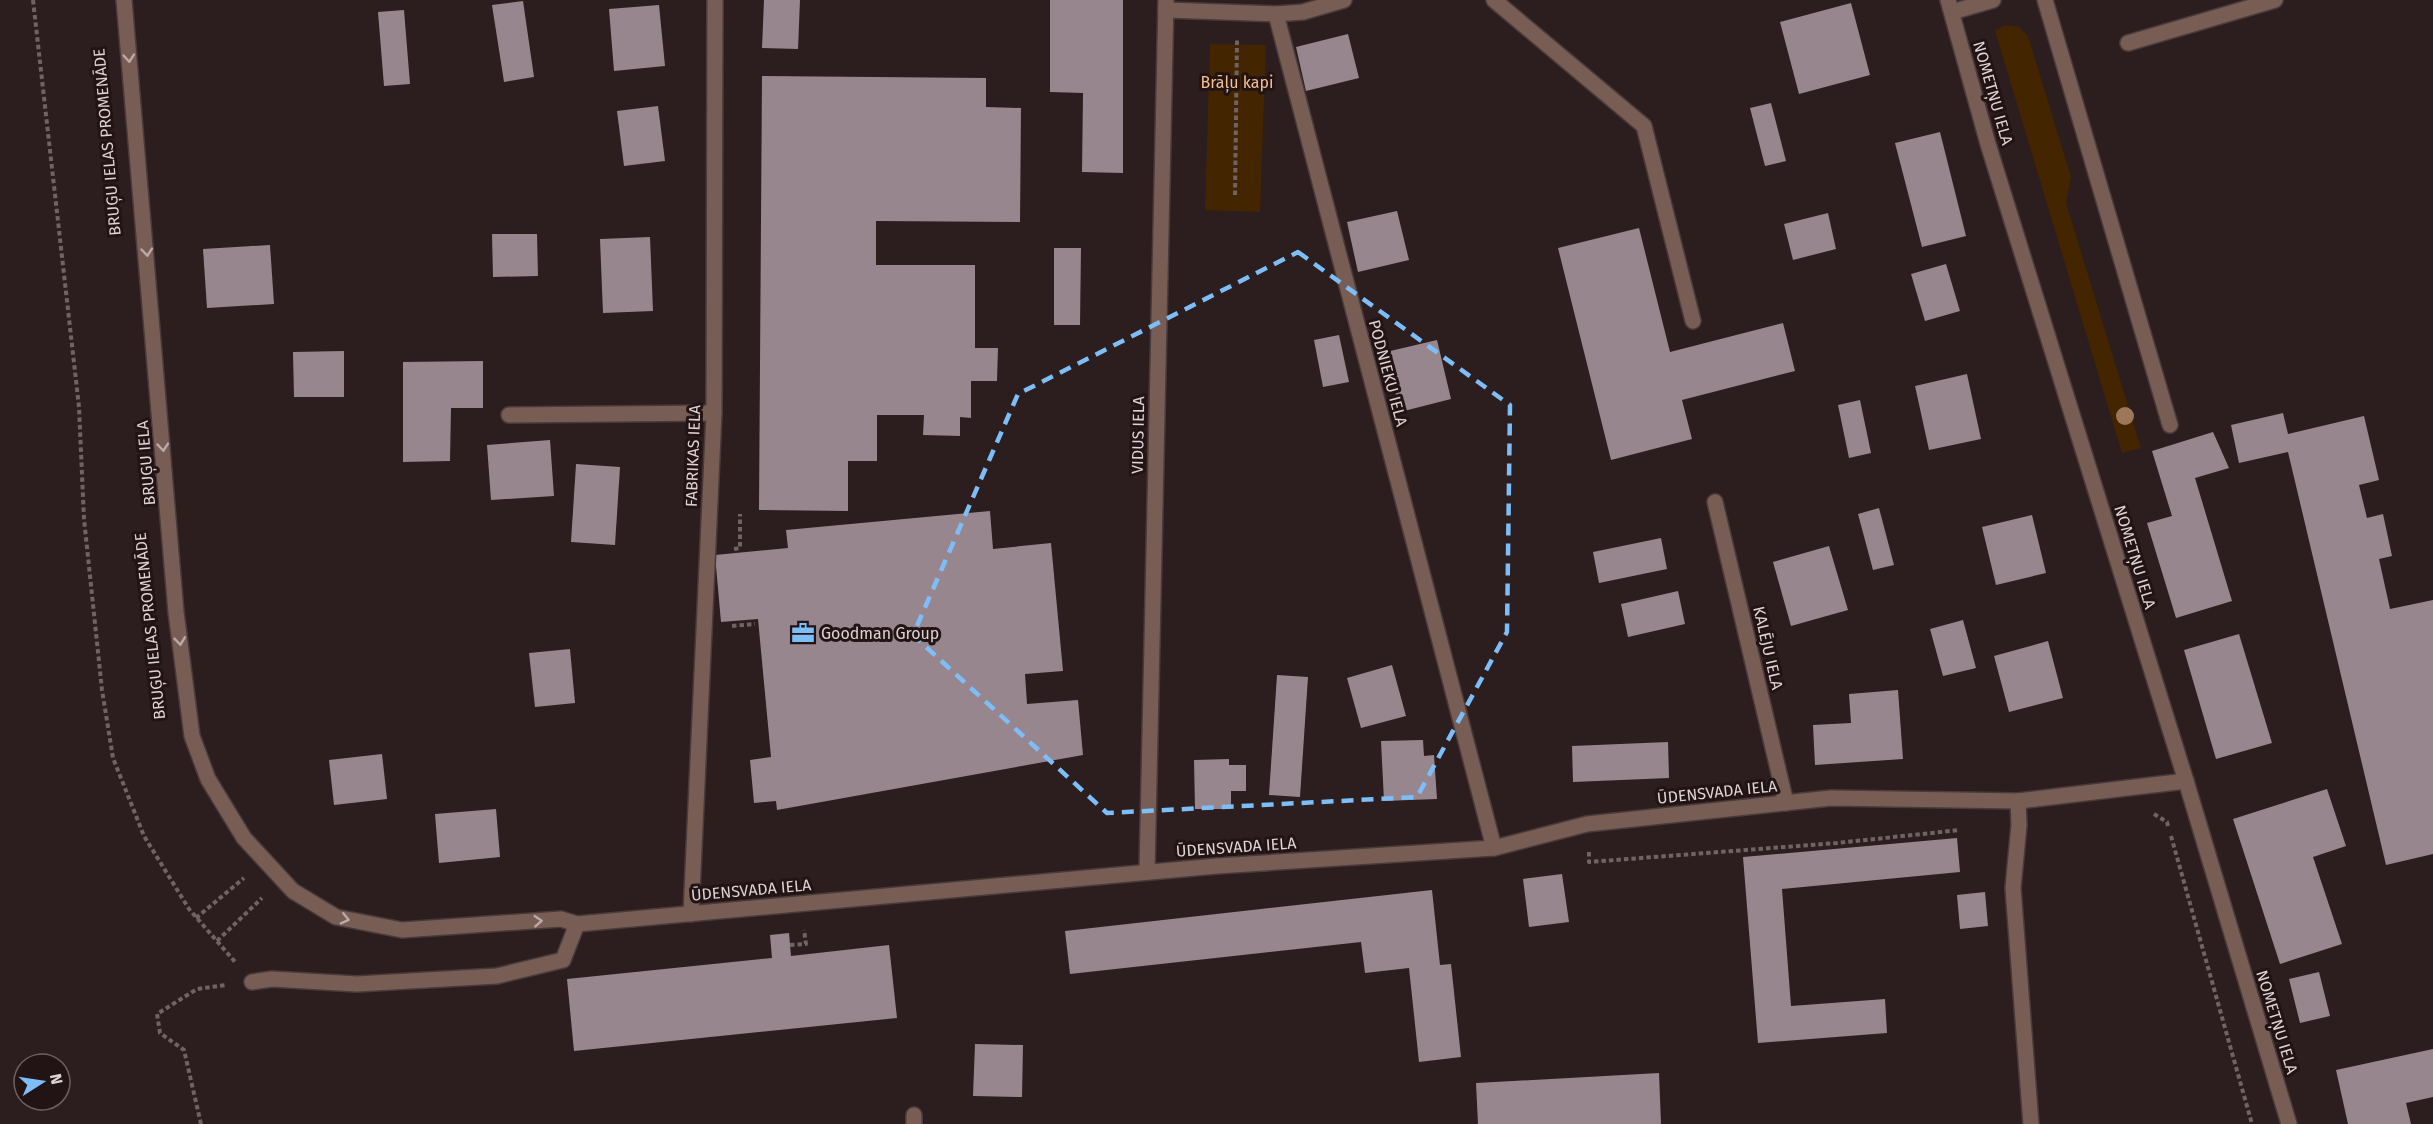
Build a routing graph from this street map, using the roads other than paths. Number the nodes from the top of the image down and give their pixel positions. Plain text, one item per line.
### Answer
1 (124, 0) edge
2 (715, 0) edge
3 (1344, 0) edge
4 (1494, 0) edge
5 (1993, 0) edge
6 (2045, 0) edge
7 (2275, 0) edge
8 (1166, 5) edge
9 (1950, 6) edge
10 (1276, 14) junction
11 (2128, 43) dead end
12 (1693, 321) dead end
13 (714, 413) junction
14 (509, 415) dead end
15 (2170, 425) dead end
16 (1715, 502) dead end
17 (2186, 782) junction
18 (2018, 801) junction
19 (1786, 803) junction
20 (1494, 848) junction
21 (1147, 872) junction
22 (294, 891) joint
23 (691, 914) junction
24 (577, 924) junction
25 (252, 982) road end
26 (2031, 1124) edge
27 (2289, 1124) edge

1 -> 22 street, BRUĢU IELA
2 - 13 street, FABRIKAS IELA
3 - 10 street
4 - 12 street
5 - 9 street
6 - 15 street
7 - 11 street
8 - 10 street
8 - 21 street, VIDUS IELA
9 - 17 street, NOMETŅU IELA
10 - 20 street, PODNIEKU IELA
13 - 14 street
13 - 23 street, FABRIKAS IELA
16 - 19 street, KALĒJU IELA
17 - 18 street, ŪDENSVADA IELA
17 - 27 street, NOMETŅU IELA
18 - 19 street, ŪDENSVADA IELA
18 - 26 street
19 - 20 street, ŪDENSVADA IELA
20 - 21 street, ŪDENSVADA IELA
21 - 23 street, ŪDENSVADA IELA
22 -> 24 street, ŪDENSVADA IELA
23 - 24 street, ŪDENSVADA IELA
24 - 25 street

